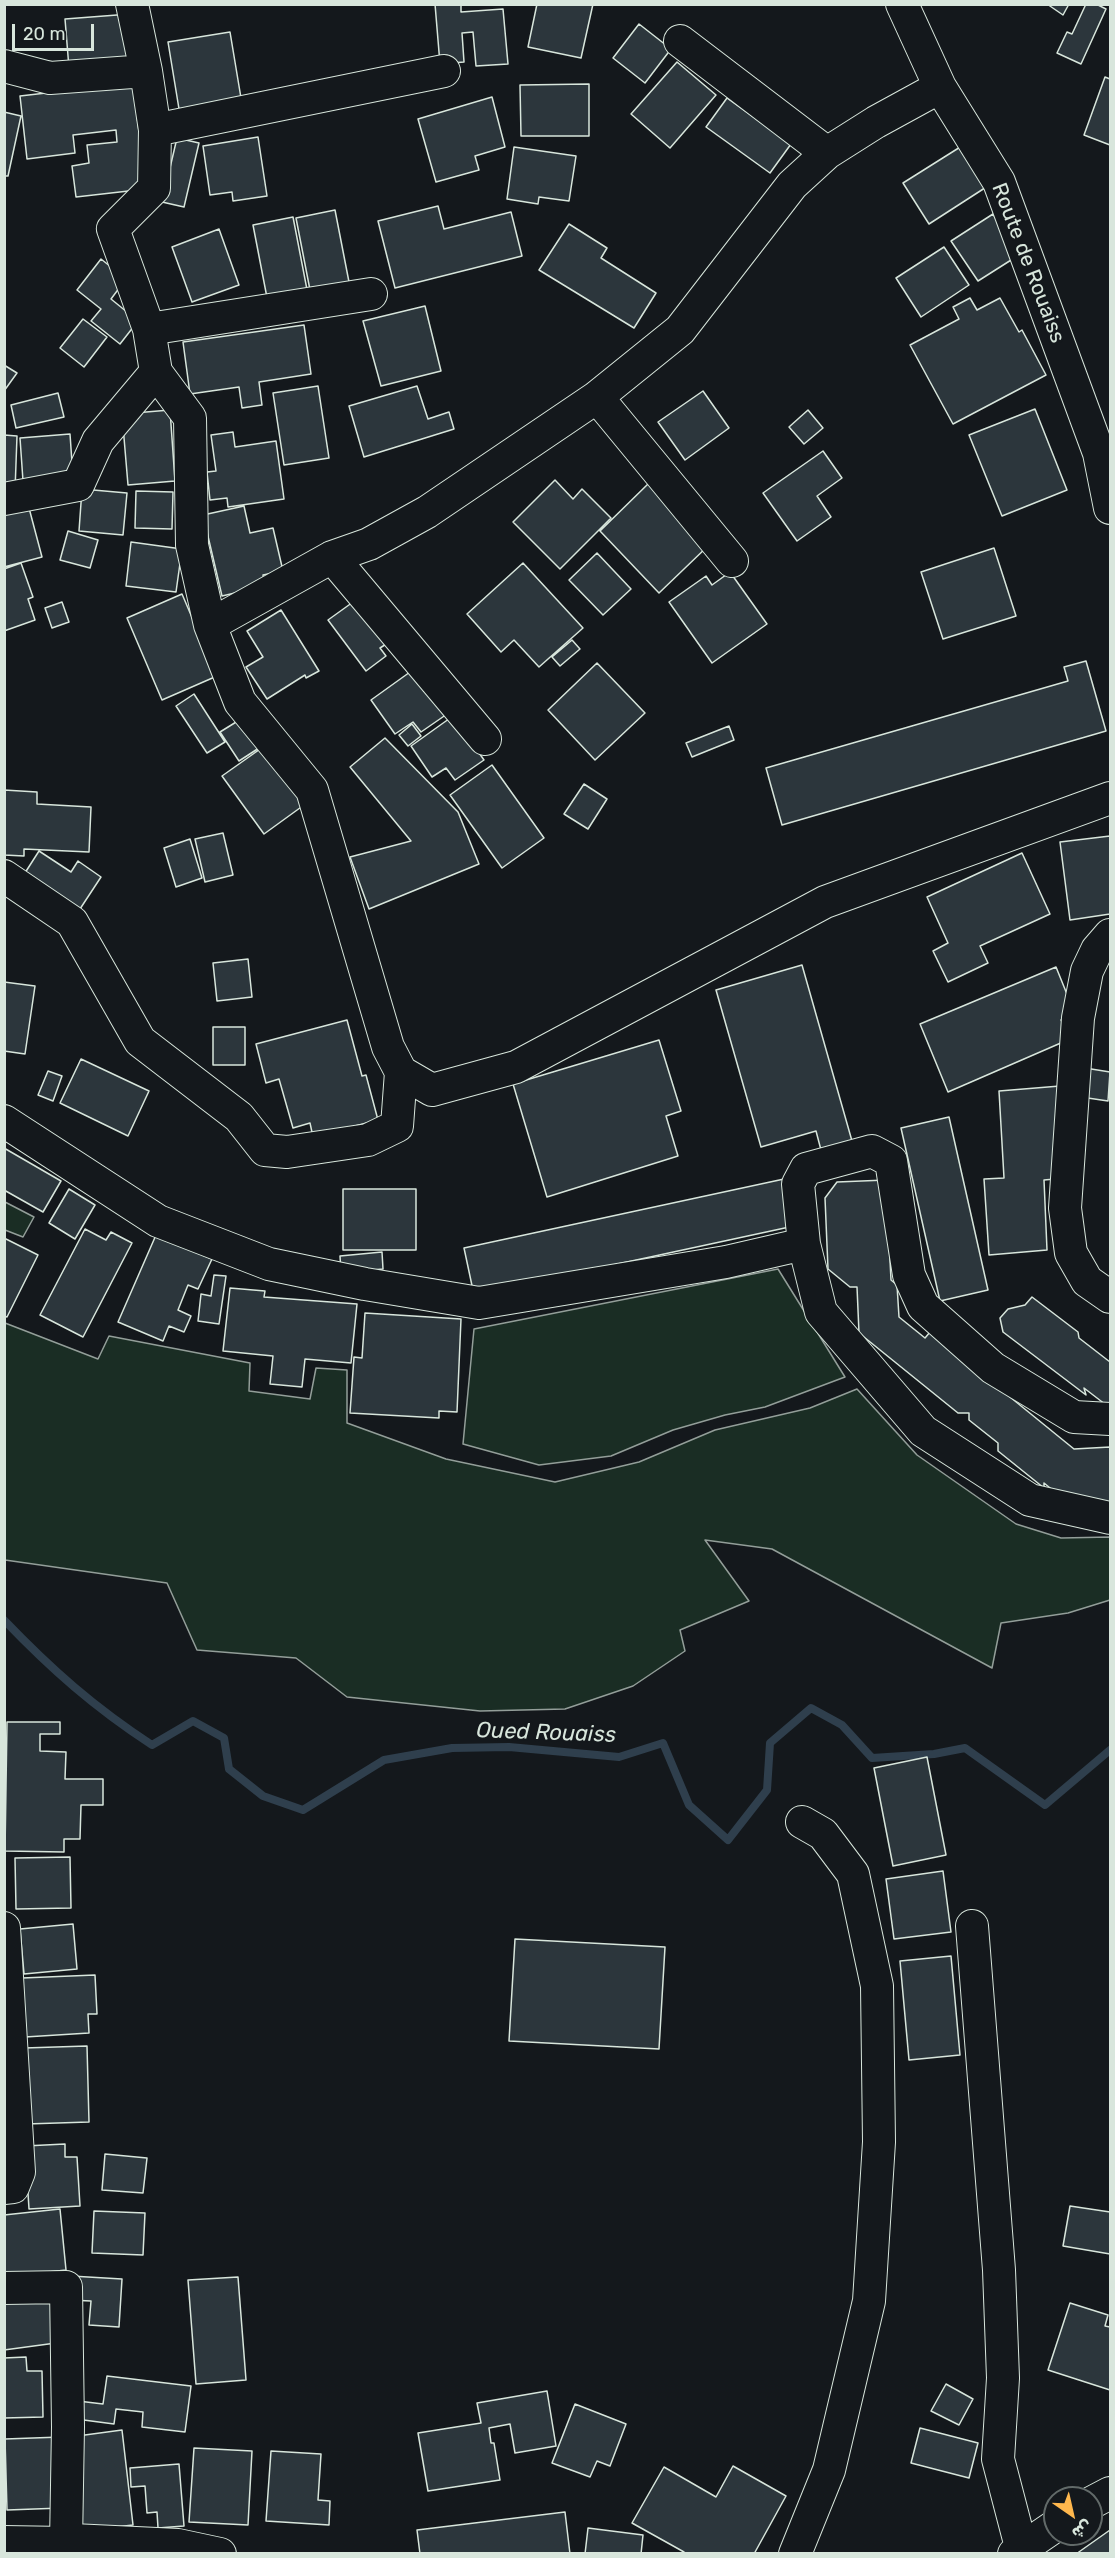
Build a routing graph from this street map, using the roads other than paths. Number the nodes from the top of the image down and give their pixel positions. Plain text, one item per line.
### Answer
1 (132, 4) edge
2 (902, 4) edge
3 (680, 41) dead end
4 (4, 66) edge
5 (146, 71) junction
6 (444, 71) dead end
7 (940, 87) junction
8 (155, 130) junction
9 (827, 153) junction
10 (371, 294) dead end
11 (149, 329) junction
12 (156, 372) junction
13 (597, 397) junction
14 (1105, 456) edge
15 (4, 499) edge
16 (1110, 508) edge
17 (332, 557) junction
18 (732, 561) dead end
19 (210, 624) junction
20 (485, 739) dead end
21 (1110, 798) edge
22 (4, 876) edge
23 (1110, 935) edge
24 (401, 1072) junction
25 (4, 1121) edge
26 (804, 1244) junction
27 (1110, 1298) edge
28 (1110, 1419) edge
29 (1110, 1518) edge
30 (802, 1822) dead end
31 (972, 1926) dead end
32 (4, 1928) edge
33 (4, 2188) edge
34 (4, 2288) edge
35 (1043, 2534) edge
36 (4, 2542) edge
37 (66, 2543) junction
38 (177, 2549) edge
39 (1018, 2550) edge
40 (220, 2553) edge
41 (795, 2553) edge

1 - 5 street
2 - 7 street, Route de Rouaiss
3 - 9 street
4 - 5 street
5 - 8 street
6 - 8 street
7 - 9 street
7 - 14 street, Route de Rouaiss
8 - 11 street
9 - 13 street
10 - 11 street
11 - 12 street
12 - 15 street
12 - 19 street
13 - 17 street
13 - 18 street
14 - 16 street, Route de Rouaiss
17 - 19 street
17 - 20 street
19 - 24 street
21 - 24 street
22 - 24 street
23 - 27 street
25 - 26 street
26 - 28 street
26 - 29 street
30 - 41 street
31 - 39 street
32 - 33 street
34 - 37 street
35 - 39 street
36 - 37 street
37 - 38 street
38 - 40 street

